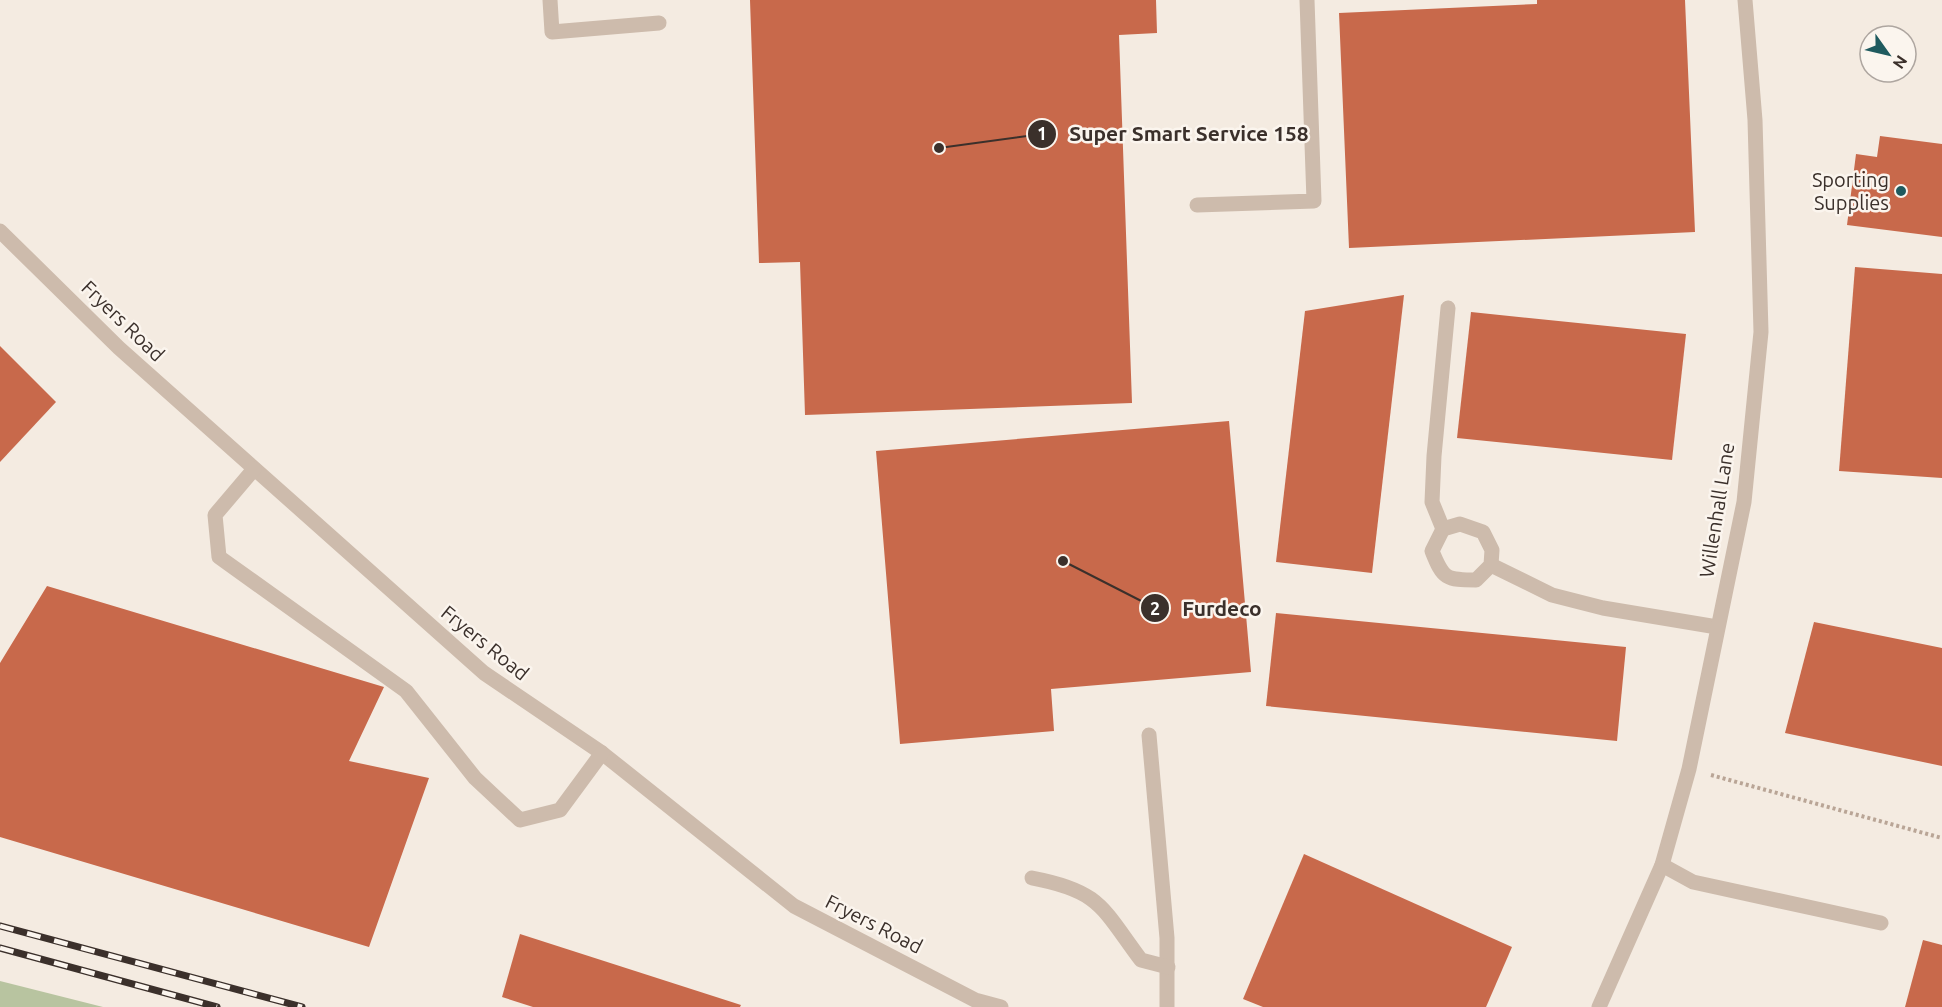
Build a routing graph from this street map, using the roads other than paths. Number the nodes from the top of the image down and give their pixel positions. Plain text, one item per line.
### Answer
1 (550, 0) edge
2 (1307, 0) edge
3 (1745, 0) edge
4 (659, 23) dead end
5 (1197, 205) dead end
6 (0, 231) edge
7 (1448, 308) dead end
8 (254, 469) junction
9 (1443, 529) junction
10 (1491, 565) junction
11 (1717, 627) junction
12 (1149, 735) dead end
13 (602, 753) junction
14 (1662, 865) junction
15 (1032, 878) dead end
16 (1881, 923) dead end
17 (1168, 967) junction
18 (1001, 1007) edge
19 (1167, 1007) edge
20 (1599, 1007) edge

1 - 4 street
2 - 5 street
3 - 11 street, Willenhall Lane
6 - 8 street, Fryers Road
7 - 9 street
8 - 13 street, Fryers Road
8 - 13 street
9 - 10 street
9 - 10 street
10 - 11 street
11 - 14 street, Willenhall Lane
12 - 17 street
13 - 18 street, Fryers Road
14 - 16 street
14 - 20 street, Willenhall Lane
15 - 17 street
17 - 19 street

